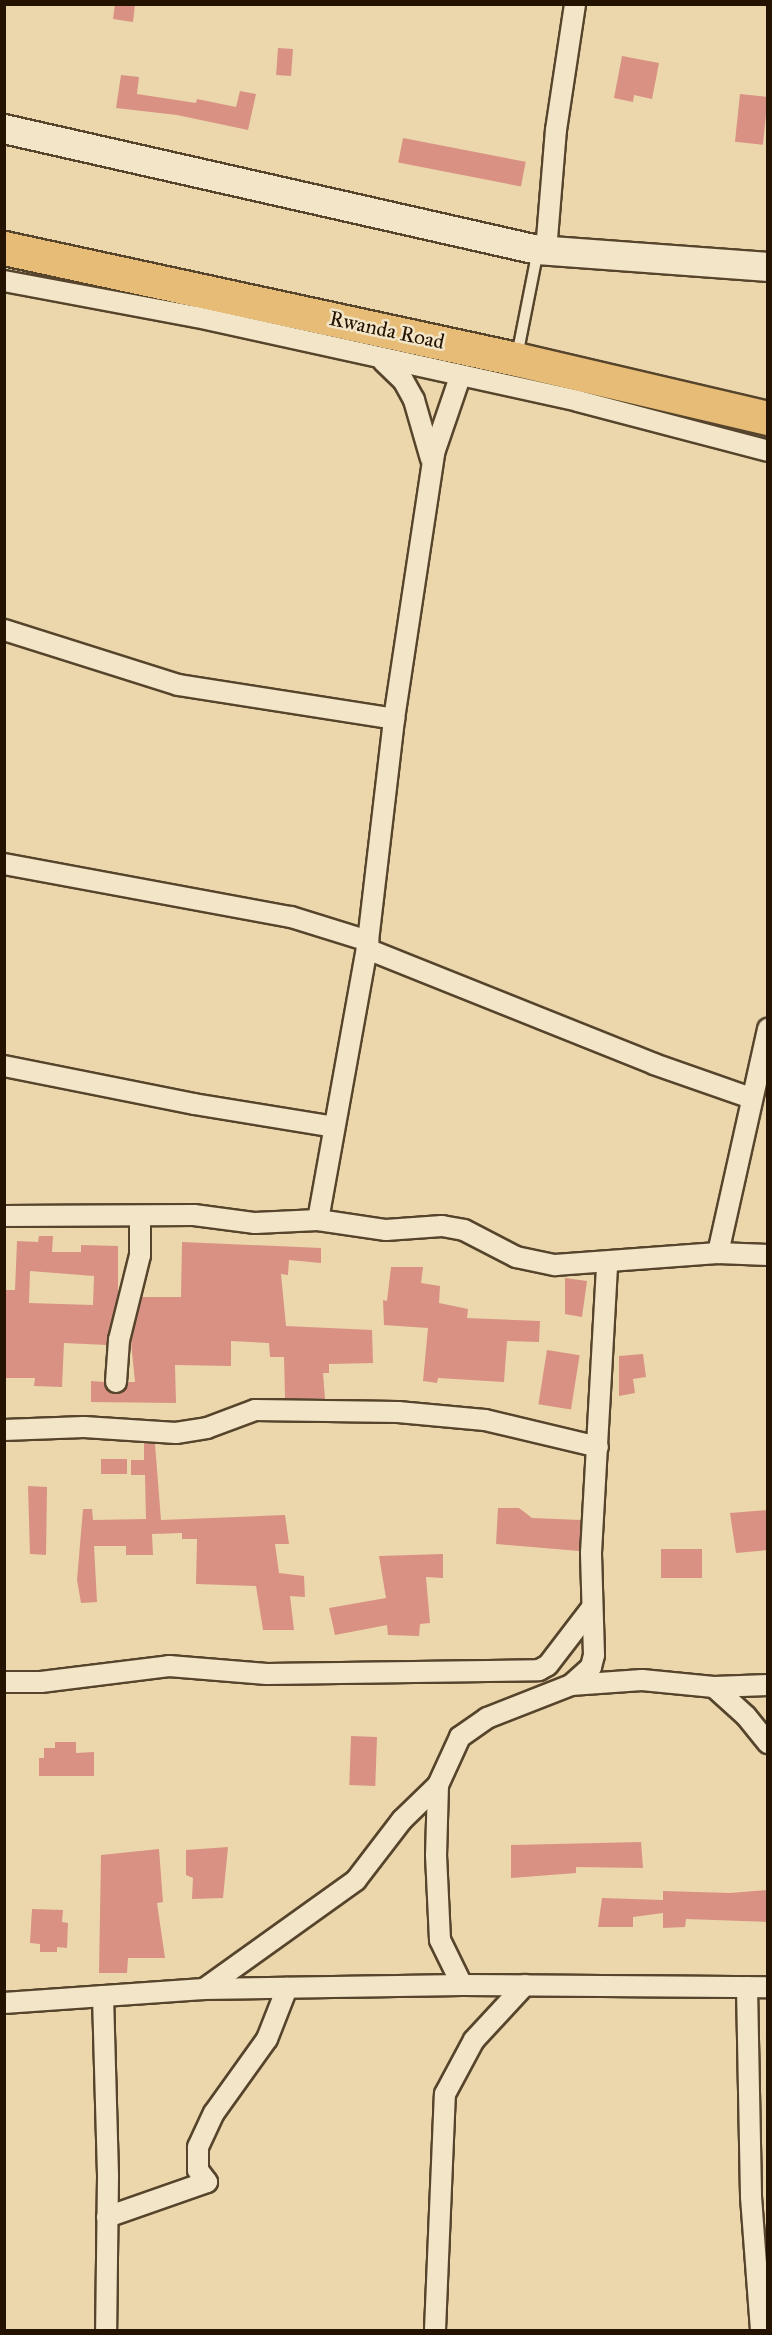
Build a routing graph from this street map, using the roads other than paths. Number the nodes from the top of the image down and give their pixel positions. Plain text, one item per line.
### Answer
1 (575, 4) edge
2 (4, 129) edge
3 (4, 249) edge
4 (542, 251) junction
5 (768, 267) edge
6 (4, 281) edge
7 (516, 359) junction
8 (383, 361) junction
9 (460, 377) junction
10 (768, 418) edge
11 (768, 451) edge
12 (432, 464) junction
13 (4, 630) edge
14 (393, 719) junction
15 (4, 864) edge
16 (367, 945) junction
17 (768, 1029) edge
18 (4, 1066) edge
19 (751, 1098) junction
20 (334, 1127) junction
21 (4, 1216) edge
22 (140, 1216) junction
23 (318, 1220) junction
24 (718, 1253) junction
25 (768, 1255) edge
26 (607, 1264) junction
27 (116, 1382) dead end
28 (4, 1430) edge
29 (598, 1447) junction
30 (591, 1610) junction
31 (4, 1682) edge
32 (571, 1685) junction
33 (768, 1685) edge
34 (714, 1687) junction
35 (768, 1743) edge
36 (438, 1785) junction
37 (462, 1985) junction
38 (525, 1985) junction
39 (747, 1987) junction
40 (768, 1987) edge
41 (287, 1988) junction
42 (204, 1989) junction
43 (102, 1996) junction
44 (4, 2003) edge
45 (107, 2217) junction
46 (106, 2331) edge
47 (435, 2331) edge
48 (761, 2331) edge

1 - 4 street
2 - 4 street
3 - 7 highway, Rwanda Road
4 - 5 street
4 - 7 lane
6 - 8 street
7 - 10 highway, Rwanda Road
8 - 9 street
8 - 12 street
9 - 11 street
9 - 12 street
12 - 14 street
13 - 14 street
14 - 16 street
15 - 16 street
16 - 19 street
16 - 20 street
17 - 19 street
18 - 20 street
19 - 24 street
20 - 23 street
21 - 22 street
22 - 23 street
22 - 27 street
23 - 26 street
24 - 25 street
24 - 26 street
26 - 29 street
28 - 29 street
29 - 30 street
30 - 31 street
30 - 32 street
32 - 34 street
32 - 36 street
33 - 34 street
34 - 35 street
36 - 37 street
36 - 42 street
37 - 38 street
37 - 41 street
38 - 39 street
38 - 47 street
39 - 40 street
39 - 48 street
41 - 42 street
41 - 45 street
42 - 43 street
43 - 44 street
43 - 45 street
45 - 46 street

